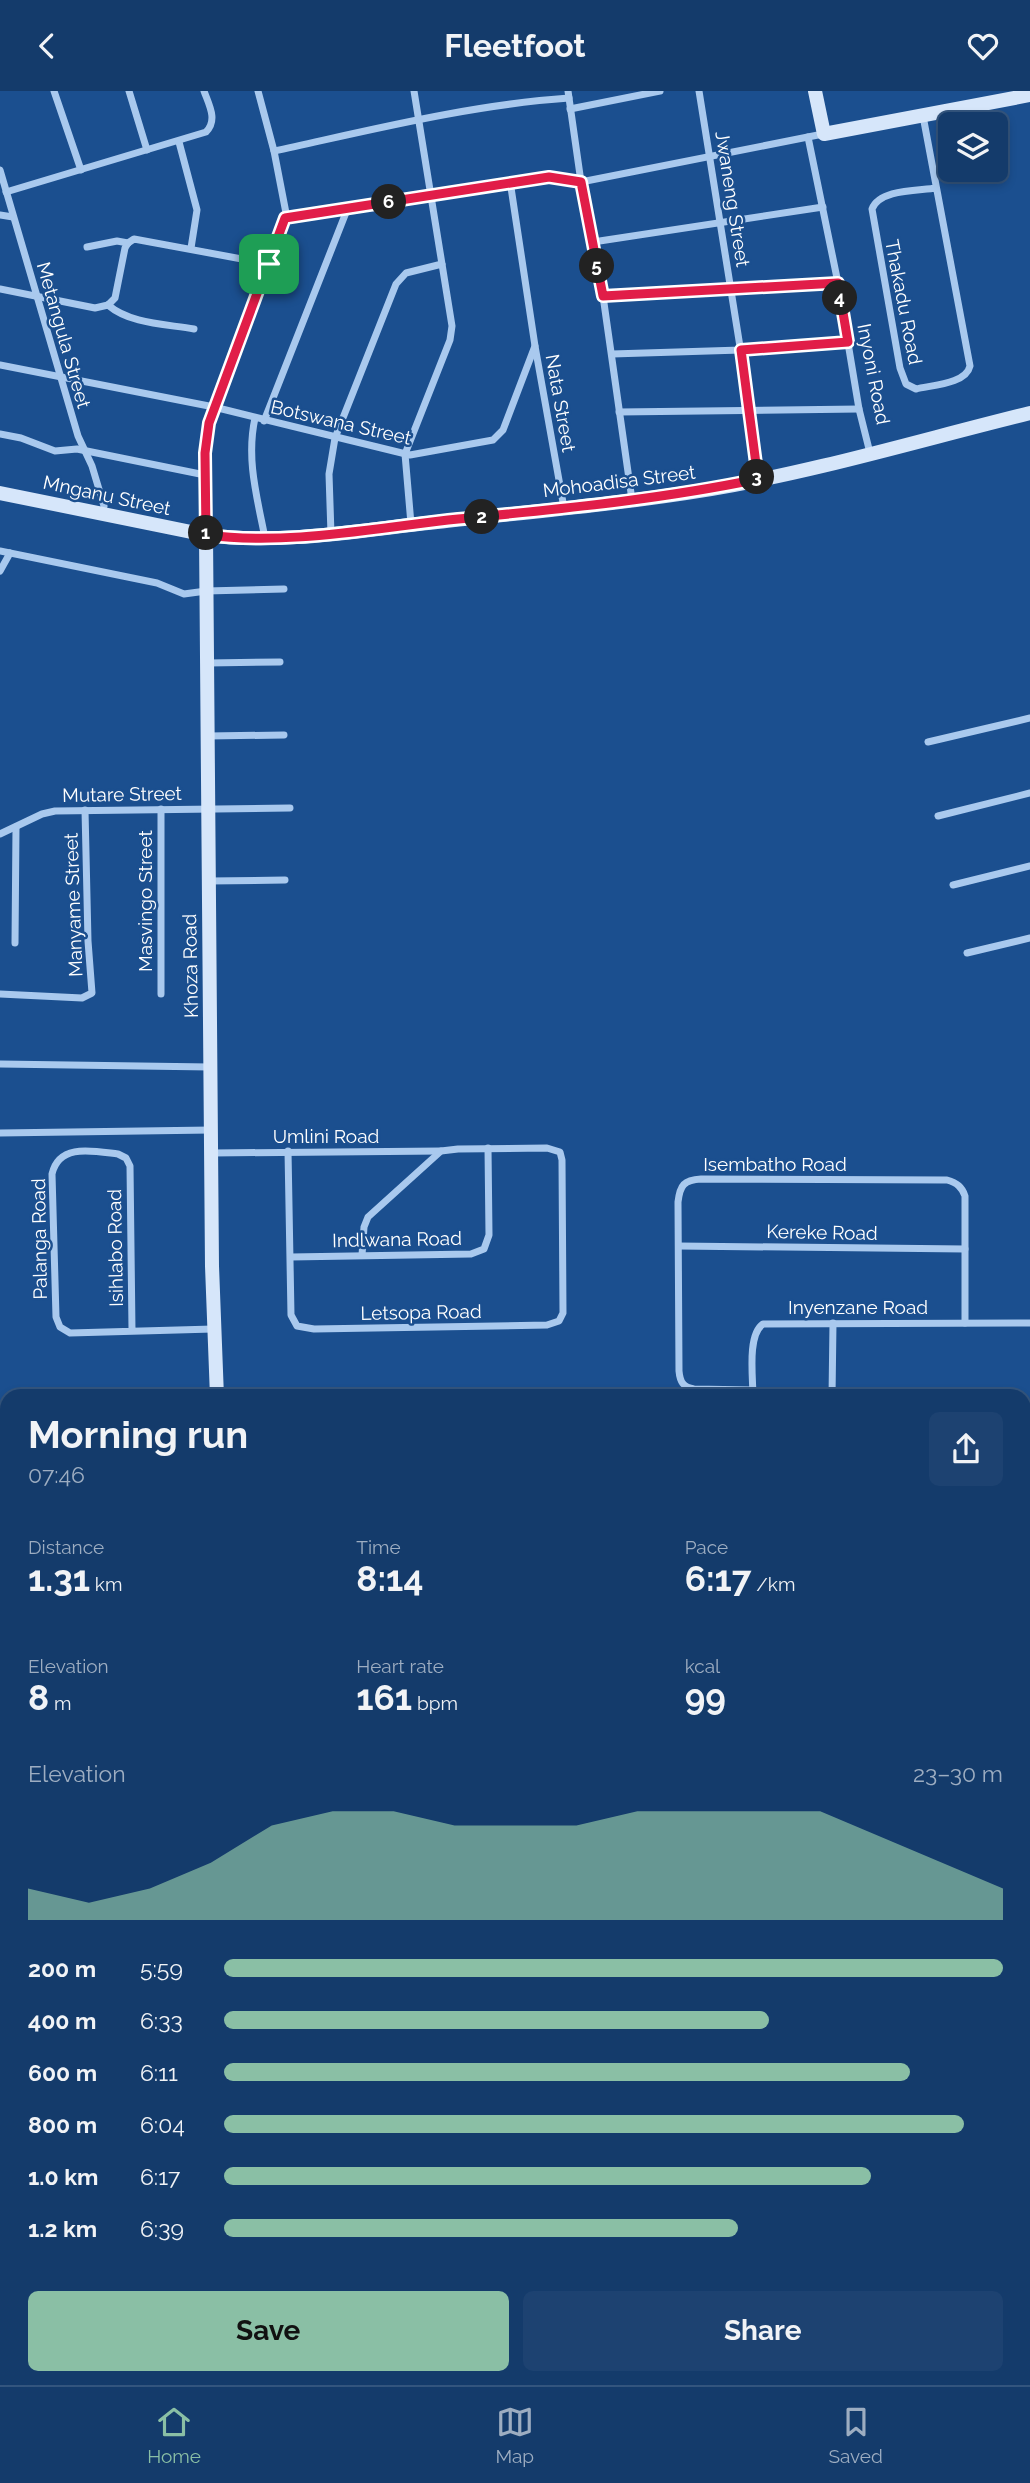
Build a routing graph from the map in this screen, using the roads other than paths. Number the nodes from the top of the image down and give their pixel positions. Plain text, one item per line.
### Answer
1 (54, 91) edge
2 (130, 91) edge
3 (204, 91) edge
4 (258, 91) edge
5 (414, 91) edge
6 (660, 91) edge
7 (699, 91) edge
8 (815, 91) edge
9 (568, 94) edge
10 (1030, 95) edge
11 (570, 109) junction
12 (923, 116) junction
13 (419, 120) junction
14 (824, 134) junction
15 (808, 137) junction
16 (179, 142) junction
17 (147, 150) junction
18 (274, 151) junction
19 (710, 157) junction
20 (0, 170) edge
21 (80, 170) junction
22 (510, 181) junction
23 (581, 182) junction
24 (936, 188) junction
25 (6, 192) junction
26 (431, 195) junction
27 (823, 207) junction
28 (347, 210) junction
29 (0, 215) edge
30 (13, 217) junction
31 (285, 218) junction
32 (720, 222) junction
33 (128, 243) junction
34 (593, 243) junction
35 (87, 247) dead end
36 (191, 248) junction
37 (269, 264) junction
38 (442, 264) junction
39 (838, 283) junction
40 (731, 287) junction
41 (0, 289) edge
42 (603, 296) junction
43 (37, 297) junction
44 (108, 305) junction
45 (194, 329) dead end
46 (848, 342) junction
47 (535, 346) junction
48 (741, 350) junction
49 (612, 354) junction
50 (0, 365) edge
51 (60, 377) junction
52 (214, 407) junction
53 (750, 409) junction
54 (859, 409) junction
55 (619, 412) junction
56 (1030, 413) edge
57 (255, 418) junction
58 (264, 421) junction
59 (0, 435) edge
60 (335, 438) junction
61 (84, 451) junction
62 (870, 453) junction
63 (405, 454) junction
64 (205, 475) junction
65 (758, 479) junction
66 (0, 493) edge
67 (632, 501) junction
68 (104, 506) dead end
69 (564, 508) junction
70 (411, 524) junction
71 (331, 534) junction
72 (206, 535) junction
73 (265, 538) junction
74 (0, 551) edge
75 (10, 553) junction
76 (0, 571) edge
77 (284, 589) dead end
78 (206, 591) junction
79 (281, 662) dead end
80 (207, 663) junction
81 (1030, 719) edge
82 (284, 735) dead end
83 (208, 736) junction
84 (928, 742) dead end
85 (1030, 793) edge
86 (290, 808) dead end
87 (160, 809) junction
88 (208, 809) junction
89 (85, 810) junction
90 (938, 816) dead end
91 (16, 827) junction
92 (0, 834) edge
93 (1030, 866) edge
94 (285, 880) dead end
95 (208, 881) junction
96 (953, 885) dead end
97 (1030, 938) edge
98 (15, 943) dead end
99 (967, 953) dead end
100 (0, 994) edge
101 (161, 994) dead end
102 (0, 1064) edge
103 (210, 1067) junction
104 (211, 1130) junction
105 (0, 1133) edge
106 (488, 1149) junction
107 (288, 1151) junction
108 (440, 1151) junction
109 (213, 1153) junction
110 (562, 1160) joint
111 (130, 1166) joint
112 (679, 1246) junction
113 (965, 1249) junction
114 (362, 1255) junction
115 (291, 1257) junction
116 (833, 1323) junction
117 (965, 1323) junction
118 (1030, 1323) edge
119 (213, 1329) junction
120 (132, 1330) junction
121 (217, 1389) edge
122 (694, 1389) edge
123 (753, 1389) edge
124 (832, 1389) edge

1 - 21 street
2 - 17 street
3 - 16 street
4 - 18 street
5 - 13 street
6 - 11 street
7 - 19 street, Jwaneng Street
8 - 14 street
9 - 11 street
9 - 13 street
10 - 12 street
11 - 23 street
12 - 14 street
12 - 24 street, Thakadu Road
13 - 18 street
13 - 26 street
14 - 15 street
15 - 19 street
15 - 27 street, Inyoni Road
16 - 17 street
16 - 36 street
17 - 21 street
18 - 31 street
19 - 23 street
19 - 32 street, Jwaneng Street
20 - 25 street, Metangula Street
21 - 25 street
22 - 23 street
22 - 26 street
22 - 47 street, Botswana Street
23 - 34 street
24 - 24 street, Thakadu Road
25 - 30 street, Metangula Street
26 - 28 street
26 - 38 street
27 - 32 street
27 - 39 street, Inyoni Road
28 - 31 street
28 - 58 street
29 - 30 street
30 - 43 street, Metangula Street
31 - 37 street
32 - 34 street
32 - 40 street, Jwaneng Street
33 - 35 street
33 - 36 street
33 - 44 street
34 - 42 street
36 - 37 street
37 - 52 street
38 - 60 street
38 - 63 street
39 - 40 street
39 - 46 street, Inyoni Road
40 - 42 street
40 - 48 street, Jwaneng Street
41 - 43 street
42 - 49 street
43 - 44 street
43 - 51 street, Metangula Street
44 - 45 street
46 - 48 street
46 - 54 street, Inyoni Road
47 - 63 street, Botswana Street
47 - 69 street, Nata Street
48 - 49 street
48 - 53 street, Jwaneng Street
49 - 55 street
50 - 51 street, Botswana Street
51 - 52 street, Botswana Street
51 - 61 street, Metangula Street
52 - 57 street, Botswana Street
52 - 64 street
53 - 54 street
53 - 55 street
53 - 65 street, Jwaneng Street
54 - 62 street, Inyoni Road
55 - 67 street
56 - 62 street, Mohoadisa Street
57 - 58 street, Botswana Street
57 - 73 street
58 - 60 street, Botswana Street
59 - 61 street
60 - 63 street, Botswana Street
60 - 71 street
61 - 64 street
61 - 68 street, Metangula Street
62 - 65 street, Mohoadisa Street
63 - 70 street
64 - 72 street
65 - 67 street, Mohoadisa Street
66 - 72 street, Mnganu Street
67 - 69 street, Mohoadisa Street
69 - 70 street, Mohoadisa Street
70 - 71 street, Mohoadisa Street
71 - 73 street, Mohoadisa Street
72 - 73 street, Mohoadisa Street
72 - 78 street, Khoza Road
74 - 75 street
75 - 76 street
75 - 78 street
77 - 78 street
78 - 80 street, Khoza Road
79 - 80 street
80 - 83 street, Khoza Road
81 - 84 street
82 - 83 street
83 - 88 street, Khoza Road
85 - 90 street
86 - 88 street, Mutare Street
87 - 88 street, Mutare Street
87 - 89 street, Mutare Street
87 - 101 street, Masvingo Street
88 - 95 street, Khoza Road
89 - 91 street, Mutare Street
89 - 100 street, Manyame Street
91 - 92 street, Mutare Street
91 - 98 street
93 - 96 street
94 - 95 street
95 - 103 street, Khoza Road
97 - 99 street
102 - 103 street
103 - 104 street, Khoza Road
104 - 105 street
104 - 109 street, Khoza Road
106 - 108 street, Umlini Road
106 - 110 street, Umlini Road
106 - 114 street, Indlwana Road
107 - 108 street, Umlini Road
107 - 109 street, Umlini Road
107 - 115 street, Letsopa Road
108 - 114 street
109 - 119 street, Khoza Road
110 - 115 street, Letsopa Road
111 - 120 street, Isihlabo Road
111 - 120 street, Palanga Road
112 - 113 street, Kereke Road
112 - 113 street, Isembatho Road
112 - 122 street, Isembatho Road
113 - 117 street, Isembatho Road
114 - 115 street, Indlwana Road
116 - 117 street, Inyenzane Road
116 - 123 street, Inyenzane Road
116 - 124 street
117 - 118 street, Inyenzane Road
119 - 120 street, Palanga Road
119 - 121 street, Khoza Road

